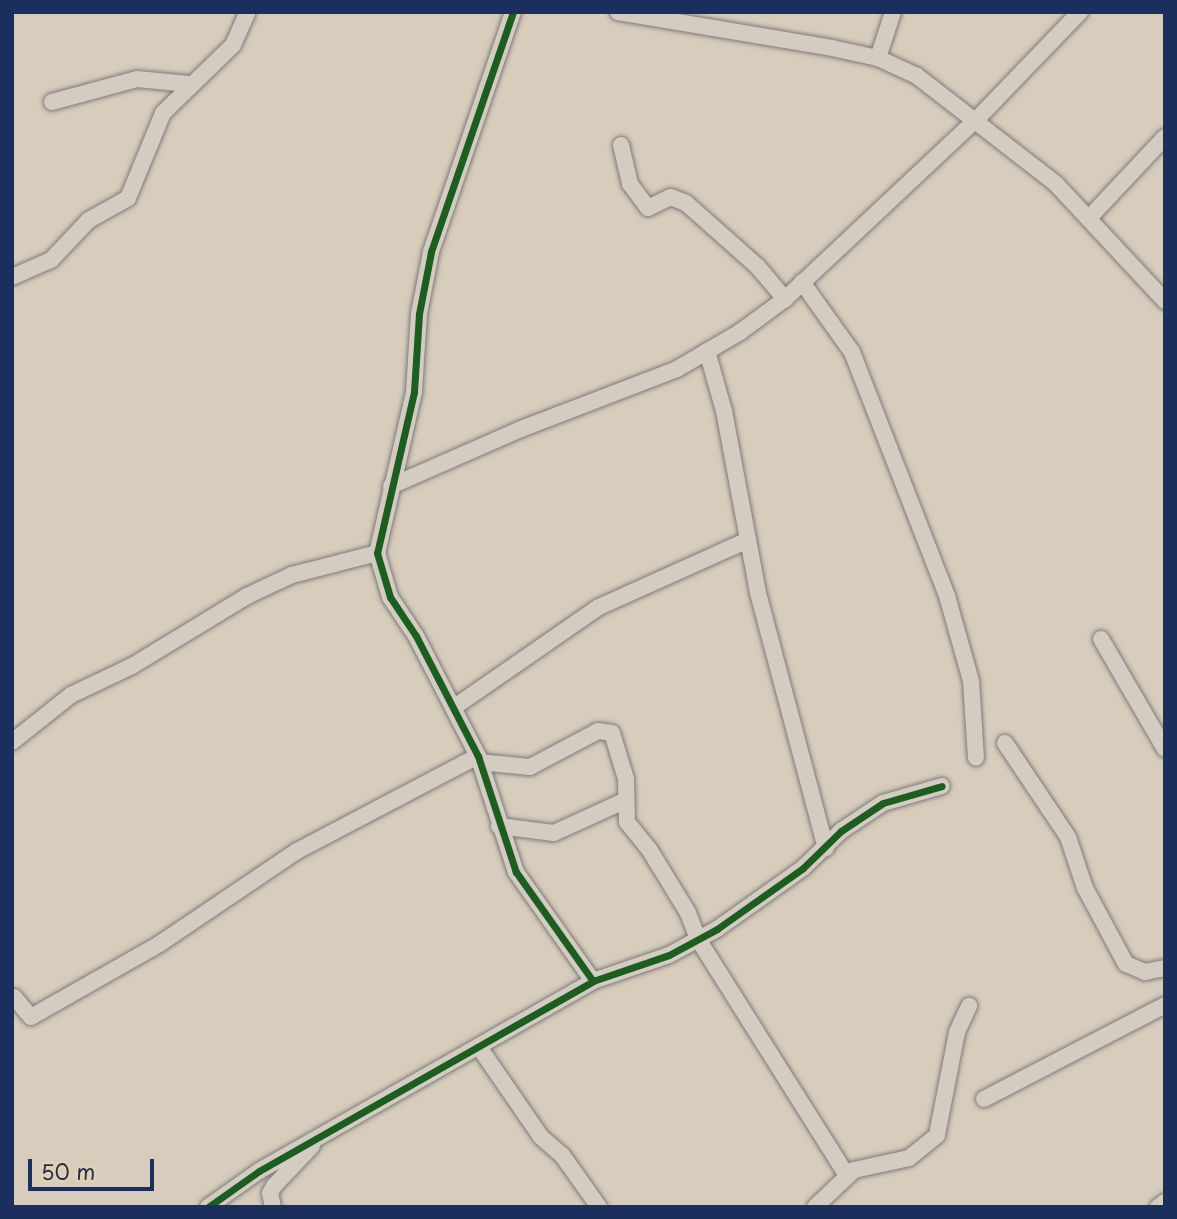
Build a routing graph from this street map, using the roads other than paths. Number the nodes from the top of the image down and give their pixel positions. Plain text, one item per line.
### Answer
1 (248, 12) edge
2 (513, 12) edge
3 (618, 12) edge
4 (893, 12) edge
5 (1080, 12) edge
6 (878, 58) junction
7 (189, 85) junction
8 (52, 102) dead end
9 (978, 119) junction
10 (1165, 137) edge
11 (621, 145) dead end
12 (1089, 218) junction
13 (12, 277) edge
14 (802, 282) junction
15 (785, 299) junction
16 (1165, 301) edge
17 (707, 351) junction
18 (391, 486) junction
19 (748, 540) junction
20 (377, 553) junction
21 (1101, 639) dead end
22 (453, 708) junction
23 (12, 742) edge
24 (1005, 743) dead end
25 (1165, 749) edge
26 (976, 758) dead end
27 (479, 759) junction
28 (942, 786) dead end
29 (626, 800) junction
30 (499, 826) junction
31 (825, 848) junction
32 (698, 939) junction
33 (1165, 968) edge
34 (593, 981) junction
35 (13, 998) edge
36 (1165, 1005) edge
37 (969, 1006) dead end
38 (479, 1048) junction
39 (984, 1099) dead end
40 (318, 1139) junction
41 (847, 1176) junction
42 (1165, 1202) edge
43 (208, 1207) edge
44 (273, 1207) edge
45 (599, 1207) edge
46 (815, 1207) edge
47 (1158, 1207) edge

1 - 7 street
2 - 18 street
3 - 6 street
4 - 6 street
5 - 9 street
6 - 9 street
7 - 8 street
7 - 13 street
9 - 12 street
9 - 14 street
10 - 12 street
11 - 15 street
12 - 16 street
14 - 15 street
14 - 26 street
15 - 17 street
17 - 18 street
17 - 19 street
18 - 20 street
19 - 22 street
19 - 31 street
20 - 22 street
20 - 23 street
21 - 25 street
22 - 27 street
24 - 33 street
27 - 29 street
27 - 30 street
27 - 35 street
28 - 31 street
29 - 30 street
29 - 32 street
30 - 34 street
31 - 32 street
32 - 34 street
32 - 41 street
34 - 38 street
36 - 39 street
37 - 41 street
38 - 40 street
38 - 45 street
40 - 43 street
40 - 44 street
41 - 46 street
42 - 47 street

